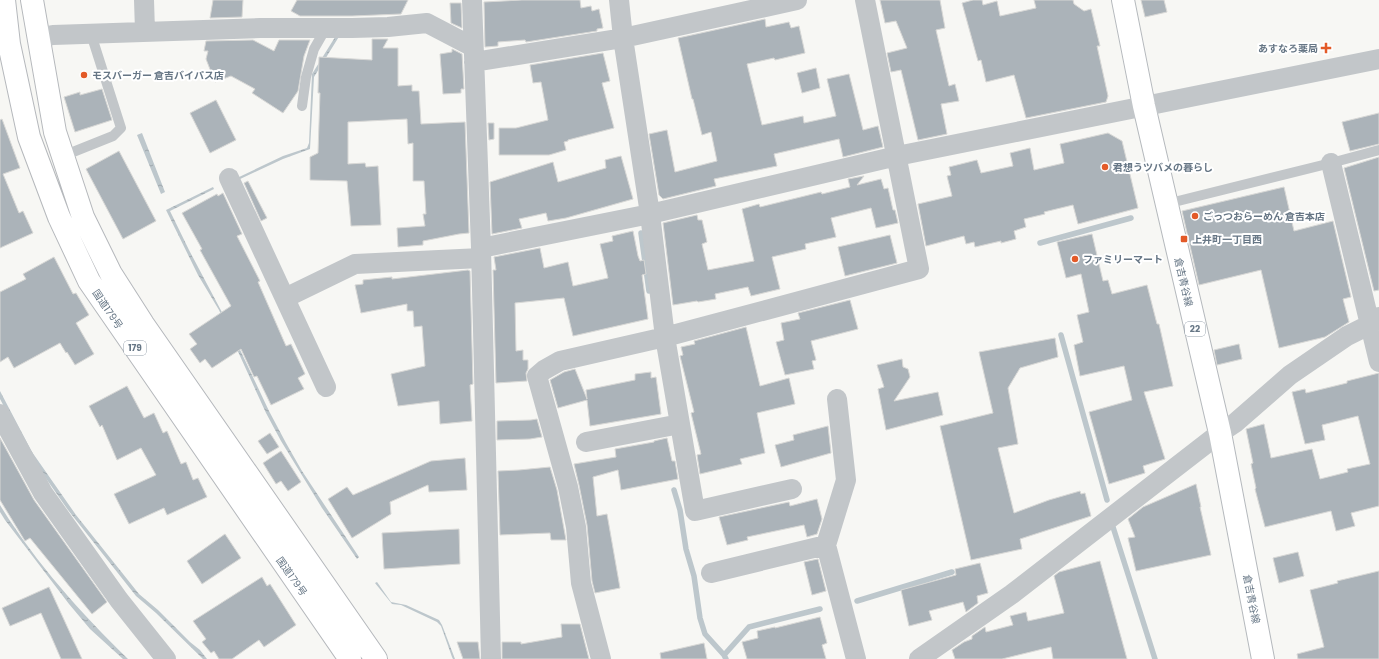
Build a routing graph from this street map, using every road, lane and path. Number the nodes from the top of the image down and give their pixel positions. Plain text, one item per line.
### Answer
1 (4, 0) edge
2 (32, 0) edge
3 (144, 0) edge
4 (472, 0) edge
5 (619, 0) edge
6 (797, 0) edge
7 (865, 0) edge
8 (1123, 0) edge
9 (326, 28) junction
10 (145, 32) junction
11 (91, 34) junction
12 (38, 38) junction
13 (623, 38) junction
14 (473, 54) junction
15 (1379, 59) edge
16 (302, 106) dead end
17 (1144, 106) junction
18 (1379, 150) edge
19 (63, 156) junction
20 (897, 156) junction
21 (1331, 163) junction
22 (229, 178) dead end
23 (1166, 204) junction
24 (650, 214) junction
25 (481, 253) junction
26 (285, 298) junction
27 (1375, 321) edge
28 (665, 337) junction
29 (1379, 362) edge
30 (326, 387) dead end
31 (837, 399) dead end
32 (0, 414) edge
33 (680, 424) junction
34 (1220, 433) junction
35 (586, 442) dead end
36 (792, 489) dead end
37 (826, 545) junction
38 (711, 573) dead end
39 (166, 659) edge
40 (350, 659) edge
41 (376, 659) edge
42 (491, 659) edge
43 (602, 659) edge
44 (856, 659) edge
45 (919, 659) edge
46 (1263, 659) edge

1 - 40 main road, 国道179号 / 179
2 - 12 main road, 国道179号 / 179
3 - 10 street
4 - 14 street
5 - 13 street
6 - 13 street
7 - 20 street
8 - 17 main road, 倉吉青谷線 / 22
9 - 10 street
9 - 14 street
9 - 16 lane
10 - 11 street
11 - 12 street
11 - 19 lane
12 - 19 main road, 国道179号 / 179
13 - 14 street
13 - 24 street
14 - 25 street
15 - 17 street
17 - 20 street
17 - 23 main road, 倉吉青谷線 / 22
18 - 21 lane
19 - 41 main road, 国道179号 / 179
20 - 24 street
20 - 28 street
21 - 23 lane
21 - 27 street
22 - 26 street
23 - 34 main road, 倉吉青谷線 / 22
24 - 25 street
24 - 28 street
25 - 26 street
25 - 42 street
26 - 30 street
27 - 29 street
27 - 34 street
28 - 33 street
28 - 43 street
31 - 37 street
32 - 39 street
33 - 35 street
33 - 36 street
34 - 45 street
34 - 46 main road, 倉吉青谷線 / 22
37 - 38 street
37 - 44 street

